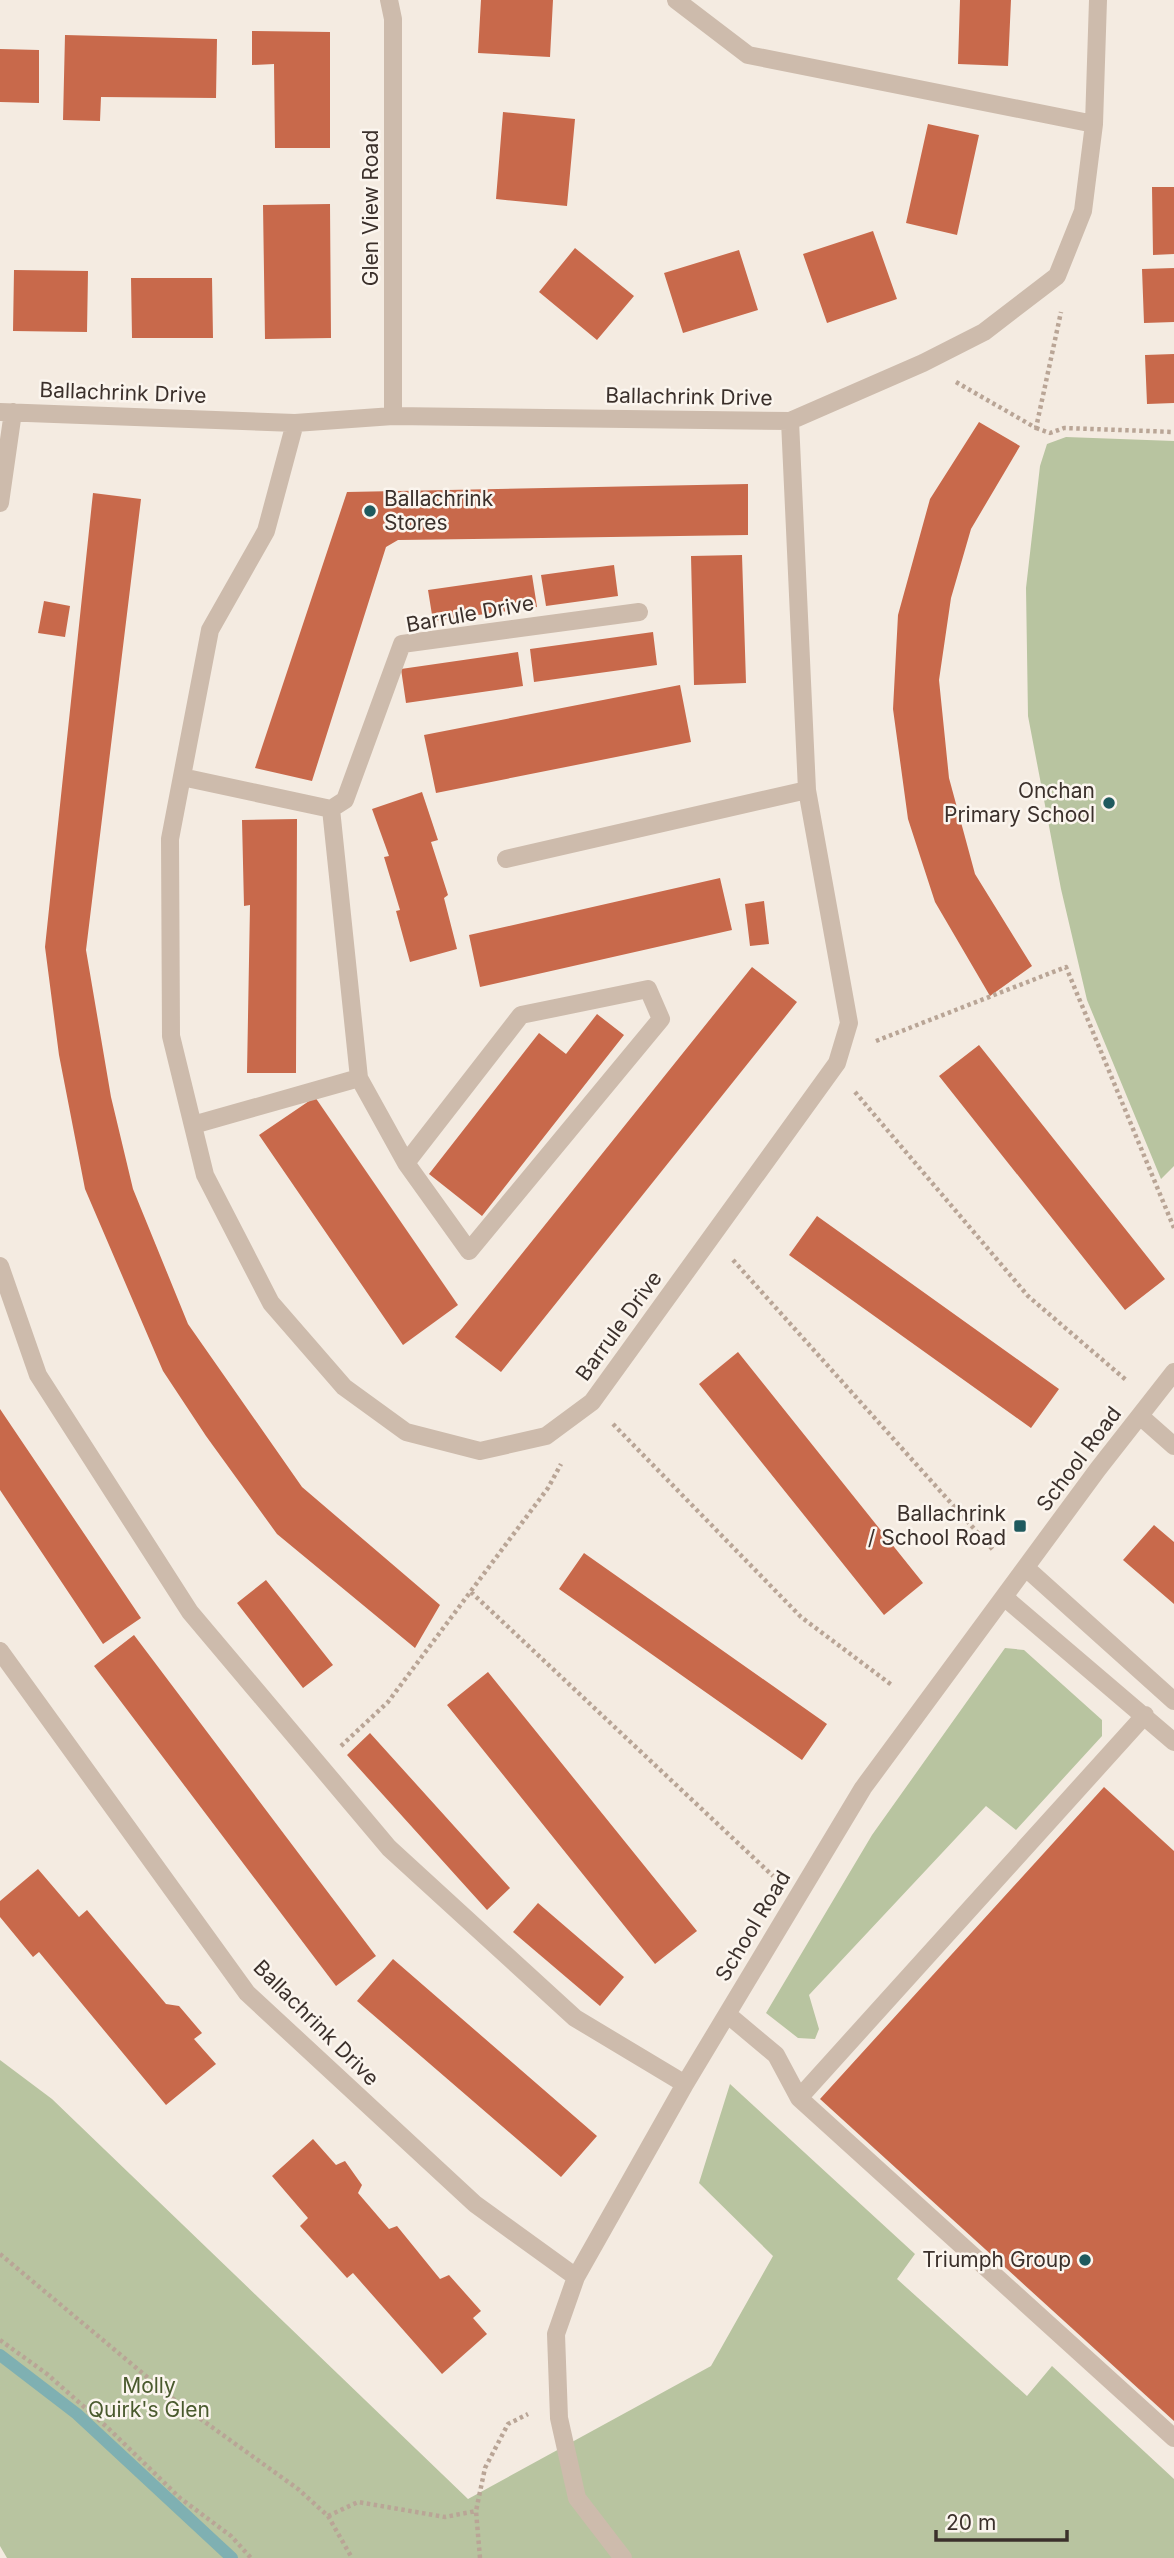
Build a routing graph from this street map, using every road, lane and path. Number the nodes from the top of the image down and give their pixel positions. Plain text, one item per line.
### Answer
1 (389, 0) edge
2 (676, 0) edge
3 (1098, 0) edge
4 (1094, 124) junction
5 (1056, 276) junction
6 (923, 363) junction
7 (6, 412) edge
8 (393, 416) junction
9 (790, 421) junction
10 (295, 423) junction
11 (1036, 428) junction
12 (1174, 432) edge
13 (0, 503) edge
14 (639, 612) dead end
15 (182, 777) junction
16 (807, 790) junction
17 (331, 810) junction
18 (506, 859) dead end
19 (837, 1061) junction
20 (359, 1078) junction
21 (193, 1125) junction
22 (406, 1163) junction
23 (1174, 1228) edge
24 (713, 1237) junction
25 (0, 1266) edge
26 (1174, 1372) edge
27 (1126, 1380) dead end
28 (592, 1402) junction
29 (1140, 1416) junction
30 (1174, 1446) edge
31 (567, 1451) dead end
32 (994, 1551) dead end
33 (1026, 1568) junction
34 (471, 1592) junction
35 (1004, 1597) junction
36 (0, 1651) edge
37 (893, 1686) dead end
38 (1174, 1700) edge
39 (1145, 1715) junction
40 (1174, 1742) edge
41 (320, 1766) junction
42 (774, 1877) dead end
43 (727, 2014) junction
44 (685, 2084) junction
45 (799, 2098) junction
46 (0, 2254) edge
47 (576, 2277) junction
48 (0, 2340) edge
49 (508, 2424) dead end
50 (1174, 2438) edge
51 (476, 2511) junction
52 (328, 2516) junction
53 (251, 2558) edge
54 (352, 2558) edge
55 (480, 2558) edge
56 (623, 2558) edge

1 - 8 street, Glen View Road
2 - 4 street
3 - 4 street, Ballachrink Drive
4 - 5 street, Ballachrink Drive
5 - 6 street, Ballachrink Drive
5 - 11 path
6 - 9 street, Ballachrink Drive
6 - 11 path
7 - 10 street, Ballachrink Drive
7 - 13 street
8 - 9 street, Ballachrink Drive
8 - 10 street, Ballachrink Drive
9 - 16 street, Barrule Drive
10 - 15 street, Barrule Drive
11 - 12 path
14 - 17 street, Barrule Drive
15 - 17 street
15 - 21 street, Barrule Drive
16 - 18 street
16 - 19 street, Barrule Drive
17 - 20 street
19 - 23 path
19 - 24 street, Barrule Drive
19 - 27 path
20 - 21 street
20 - 22 street
21 - 28 street, Barrule Drive
22 - 22 street
24 - 28 street, Barrule Drive
24 - 32 path
25 - 41 street
26 - 29 street, School Road
28 - 37 path
29 - 30 street
29 - 33 street, School Road
31 - 34 path
33 - 35 street, School Road
33 - 38 street
34 - 41 path
34 - 42 path
35 - 39 street
35 - 43 street, School Road
36 - 47 street, Ballachrink Drive
39 - 40 street
39 - 45 street
41 - 44 street
43 - 44 street, School Road
43 - 45 street
44 - 47 street, School Road
45 - 50 street
46 - 52 path
47 - 56 street, School Road
48 - 53 path
49 - 51 path
51 - 52 path
51 - 55 path
52 - 54 path

